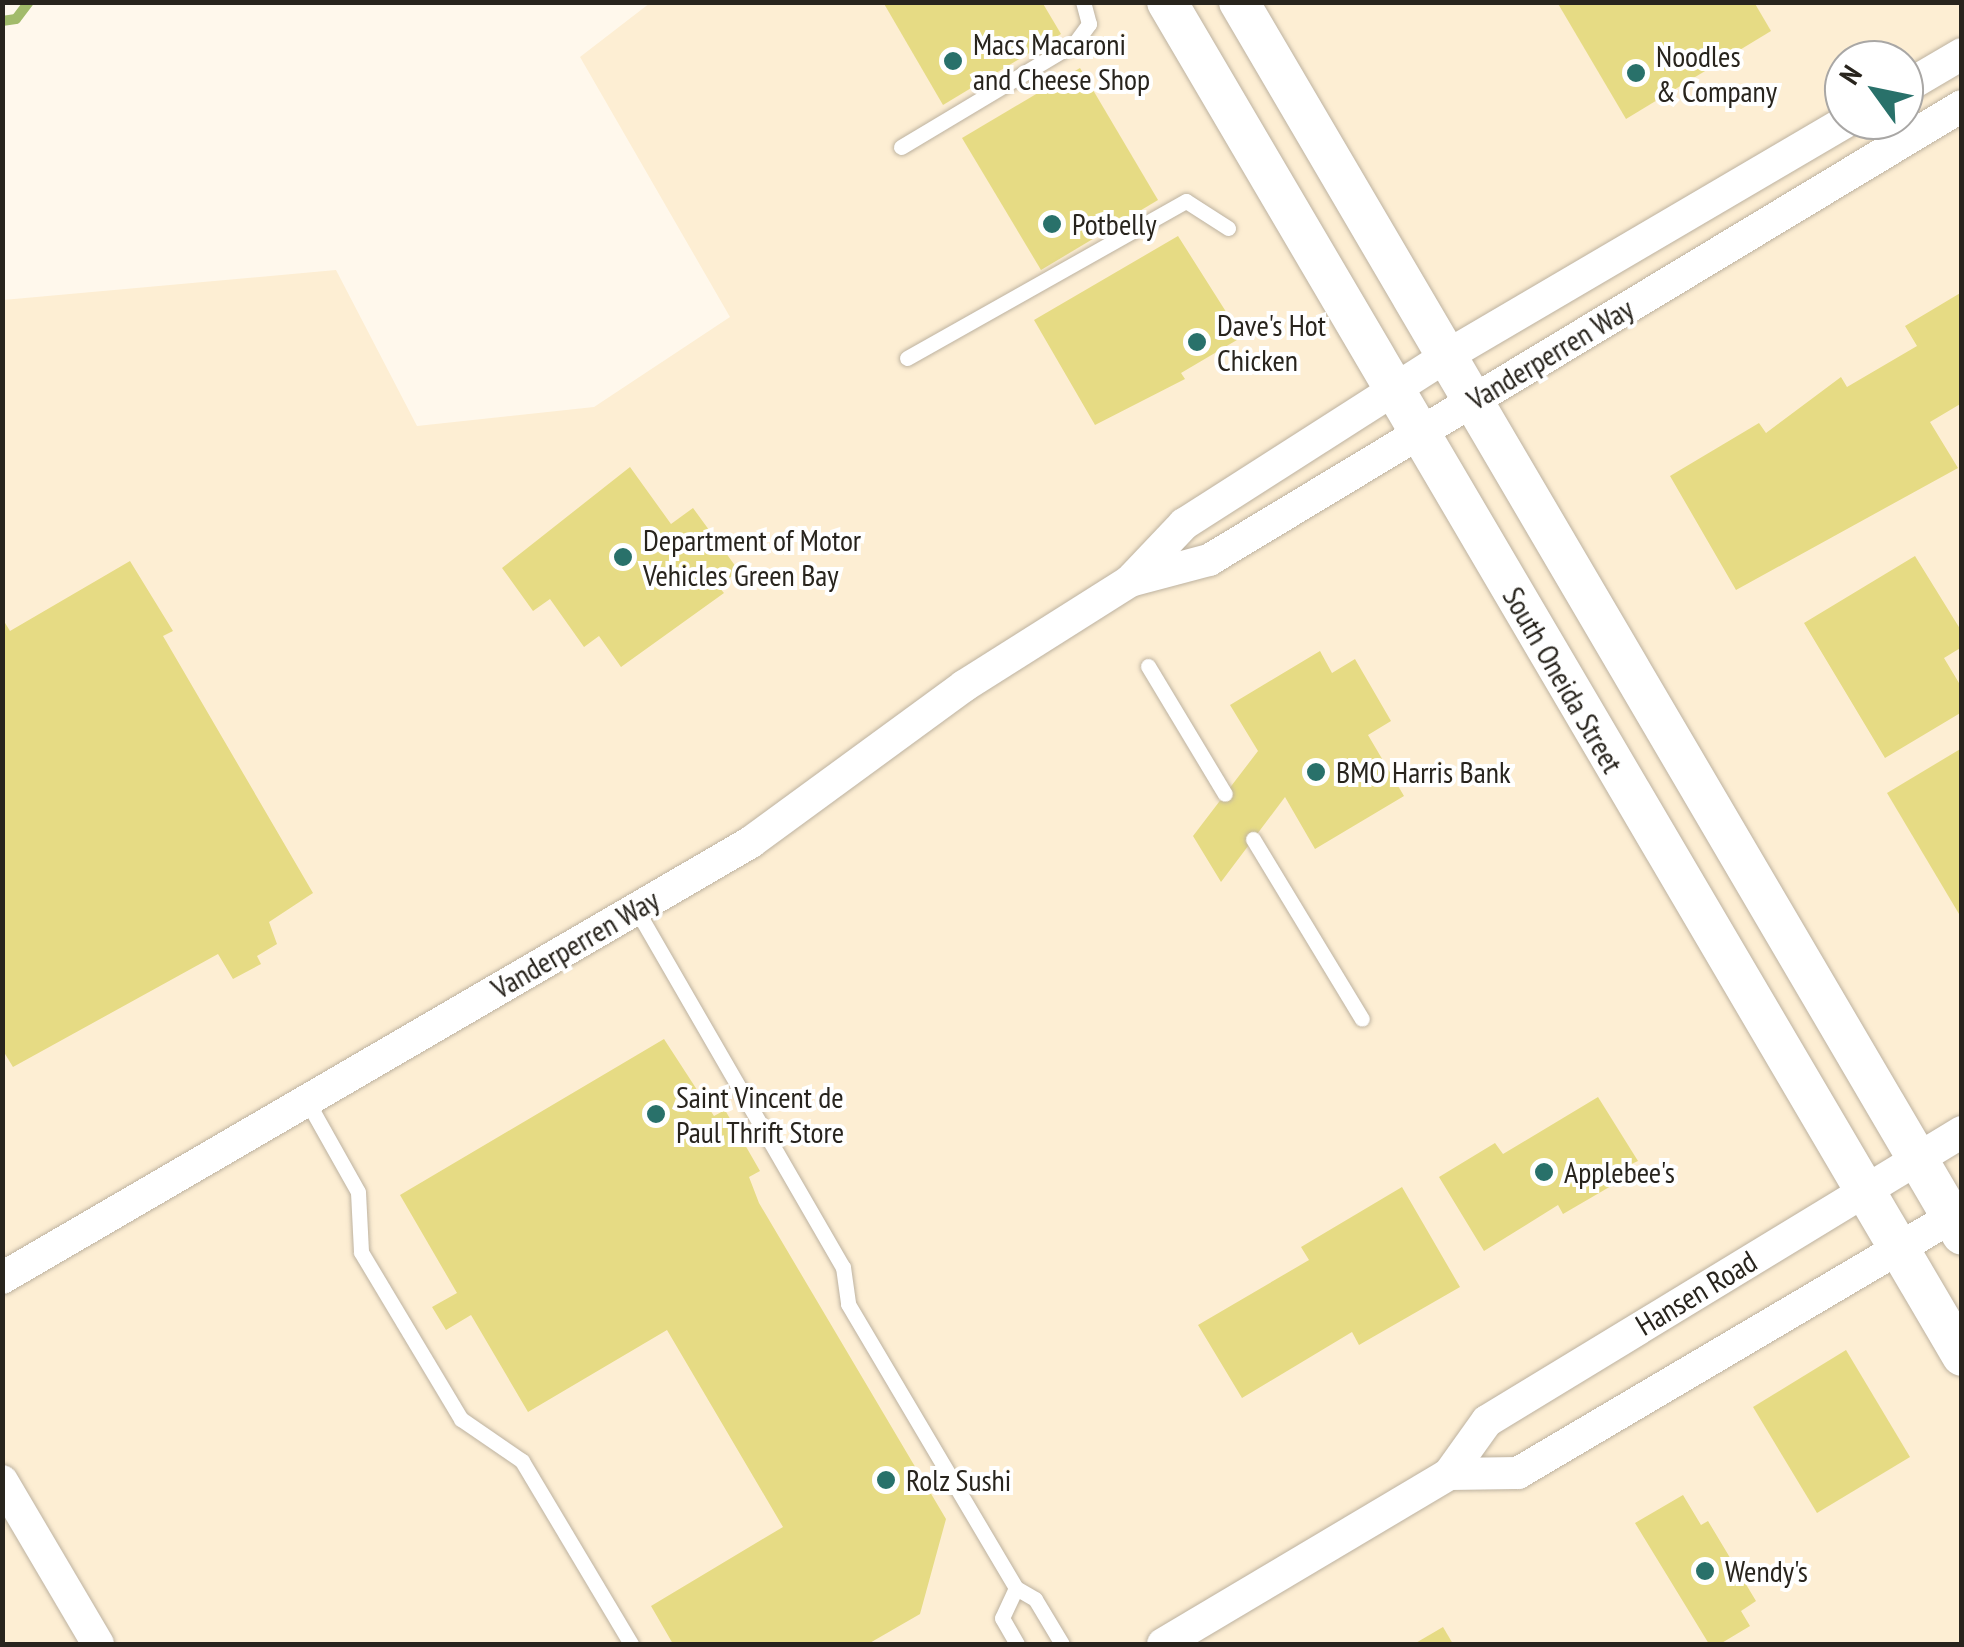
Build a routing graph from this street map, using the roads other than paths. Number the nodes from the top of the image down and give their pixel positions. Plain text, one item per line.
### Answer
1 (1083, 2) edge
2 (1166, 2) edge
3 (1239, 2) edge
4 (1962, 54) edge
5 (1924, 76) edge
6 (1962, 106) edge
7 (1824, 135) edge
8 (901, 147) dead end
9 (1228, 228) dead end
10 (1448, 355) junction
11 (907, 358) dead end
12 (1394, 390) junction
13 (1474, 399) junction
14 (1419, 432) junction
15 (1130, 581) junction
16 (1148, 666) dead end
17 (1225, 794) dead end
18 (1253, 839) dead end
19 (636, 909) junction
20 (1362, 1020) dead end
21 (307, 1101) junction
22 (1962, 1132) edge
23 (1916, 1159) junction
24 (1860, 1194) junction
25 (1958, 1221) edge
26 (1894, 1251) junction
27 (2, 1278) edge
28 (1962, 1356) edge
29 (1449, 1474) junction
30 (2, 1481) edge
31 (1016, 1588) junction
32 (98, 1644) edge
33 (631, 1644) edge
34 (1018, 1644) edge
35 (1062, 1644) edge
36 (1163, 1644) edge

1 - 8 lane
2 - 12 street, South Oneida Street
3 - 10 street
4 - 5 street
6 - 13 street, Vanderperren Way
7 - 10 street, Vanderperren Way
9 - 11 lane
10 - 12 street, Vanderperren Way
10 - 13 street
12 - 14 street, South Oneida Street
12 - 15 street, Vanderperren Way
13 - 14 street, Vanderperren Way
13 - 23 street
14 - 15 street, Vanderperren Way
14 - 24 street, South Oneida Street
15 - 19 street, Vanderperren Way
16 - 17 lane
18 - 20 lane
19 - 21 street, Vanderperren Way
19 - 31 lane
21 - 27 street, Vanderperren Way
21 - 33 lane
22 - 23 street, Hansen Road
23 - 24 street, Hansen Road
23 - 25 street
24 - 26 street, South Oneida Street
24 - 29 street, Hansen Road
25 - 26 street
26 - 28 street, South Oneida Street
26 - 29 street
29 - 36 street, Hansen Road
30 - 32 street
31 - 34 lane
31 - 35 lane

